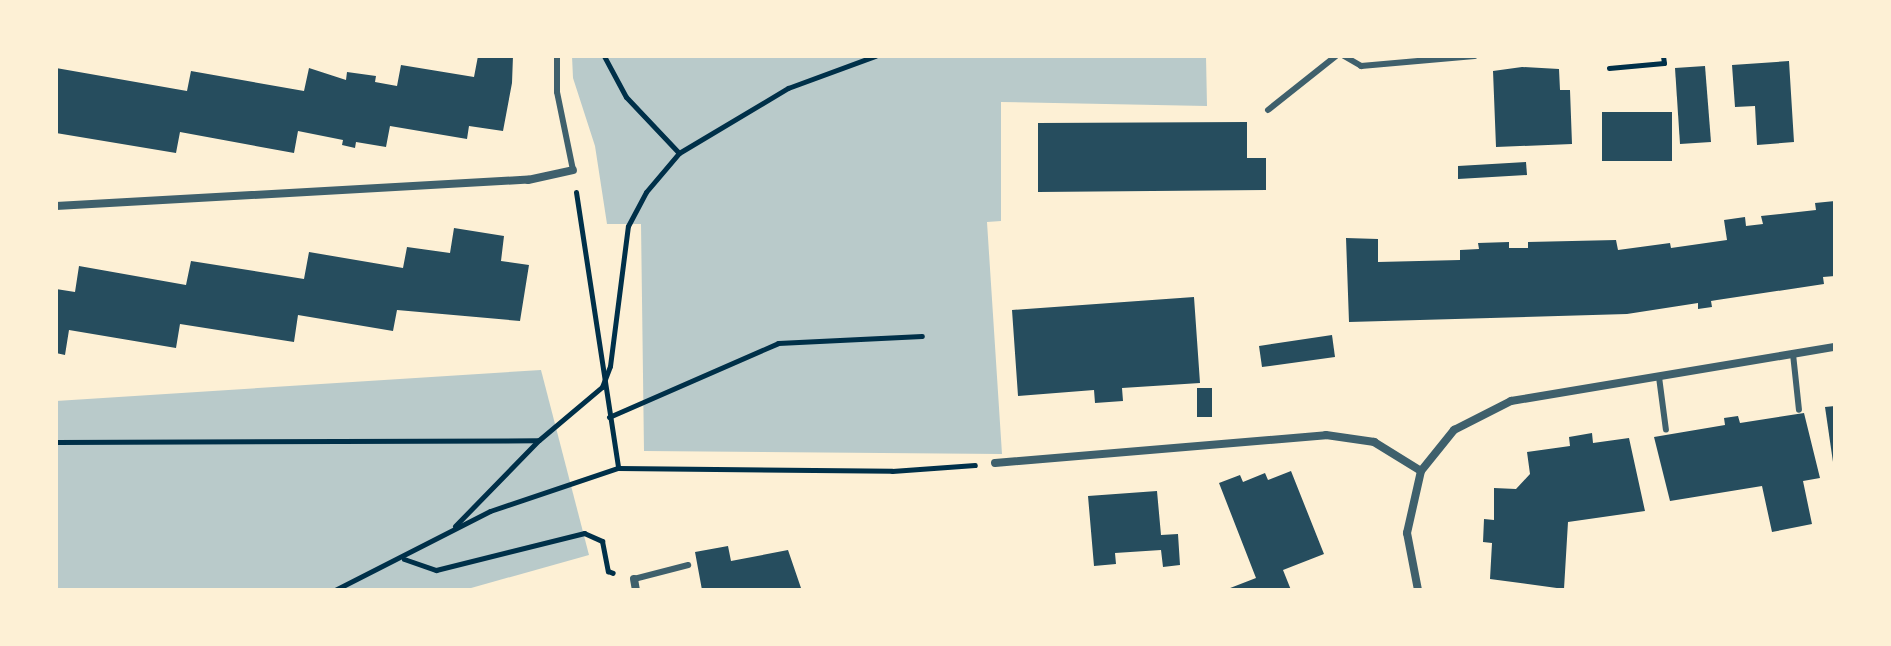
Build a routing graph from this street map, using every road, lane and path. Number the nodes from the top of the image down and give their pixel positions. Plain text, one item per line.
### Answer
1 (557, 56) edge
2 (604, 56) edge
3 (875, 56) edge
4 (1336, 56) edge
5 (1344, 56) edge
6 (1475, 56) edge
7 (1663, 56) edge
8 (1609, 68) dead end
9 (1268, 110) dead end
10 (679, 153) junction
11 (573, 170) junction
12 (56, 206) edge
13 (922, 336) dead end
14 (1835, 347) edge
15 (1793, 354) junction
16 (1659, 377) junction
17 (602, 387) junction
18 (1799, 410) dead end
19 (609, 417) junction
20 (1666, 430) dead end
21 (539, 440) junction
22 (56, 442) edge
23 (995, 463) joint
24 (618, 468) junction
25 (1421, 471) junction
26 (449, 532) junction
27 (404, 559) junction
28 (688, 565) dead end
29 (634, 579) junction
30 (335, 590) edge
31 (636, 590) edge
32 (1418, 590) edge

1 - 11 lane
2 - 10 path
3 - 10 path
4 - 9 lane
5 - 6 lane
7 - 8 path
10 - 17 path
11 - 12 street
11 - 17 path
13 - 19 path
14 - 15 street
15 - 16 street
15 - 18 lane
16 - 20 lane
16 - 25 street
17 - 19 path
17 - 21 path
19 - 24 path
21 - 22 path
21 - 26 path
23 - 24 path
23 - 25 street
24 - 26 path
25 - 32 street
26 - 27 path
27 - 29 path
27 - 30 path
28 - 29 lane
29 - 31 street

